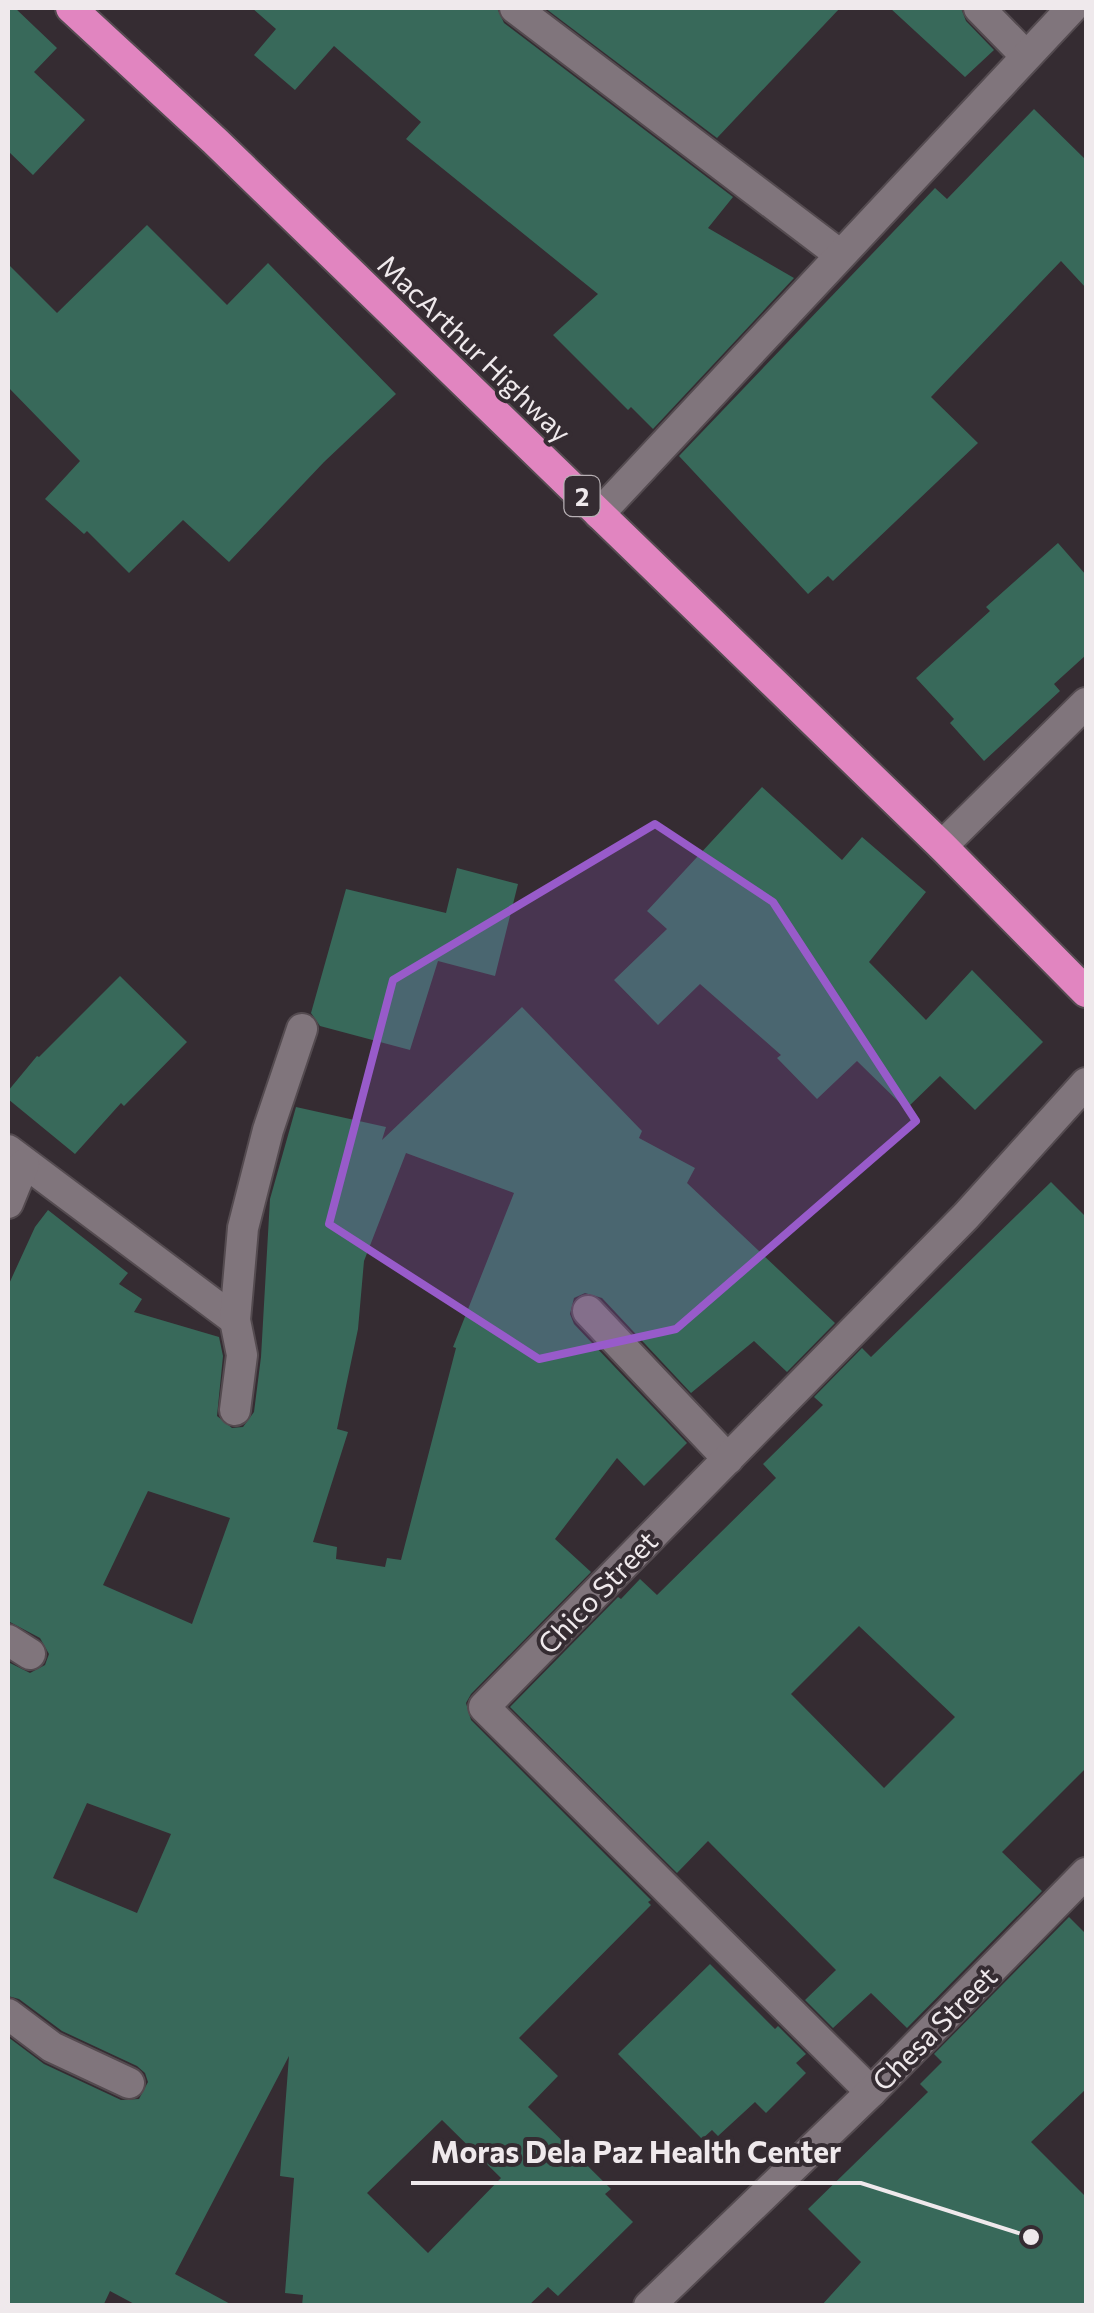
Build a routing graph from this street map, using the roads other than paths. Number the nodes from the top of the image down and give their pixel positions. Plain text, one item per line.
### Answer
1 (71, 8) edge
2 (516, 8) edge
3 (979, 8) edge
4 (1072, 8) edge
5 (1025, 55) junction
6 (839, 254) junction
7 (600, 514) junction
8 (1086, 703) edge
9 (942, 846) junction
10 (1086, 992) edge
11 (302, 1030) dead end
12 (1086, 1083) edge
13 (16, 1157) edge
14 (8, 1203) edge
15 (588, 1311) dead end
16 (235, 1320) junction
17 (235, 1410) dead end
18 (728, 1458) junction
19 (1086, 1873) edge
20 (8, 2014) edge
21 (130, 2083) dead end
22 (871, 2092) junction
23 (650, 2306) edge

1 - 7 highway, MacArthur Highway / 2
2 - 6 street
3 - 5 street
4 - 5 street
5 - 6 street
6 - 7 street
7 - 9 highway, MacArthur Highway / 2
8 - 9 street
9 - 10 highway, MacArthur Highway / 2
11 - 16 street
12 - 18 street, Chico Street
13 - 14 street
13 - 16 street
15 - 18 street
16 - 17 street
18 - 22 street, Chico Street
19 - 22 street, Chesa Street
20 - 21 street
22 - 23 street, Chesa Street

